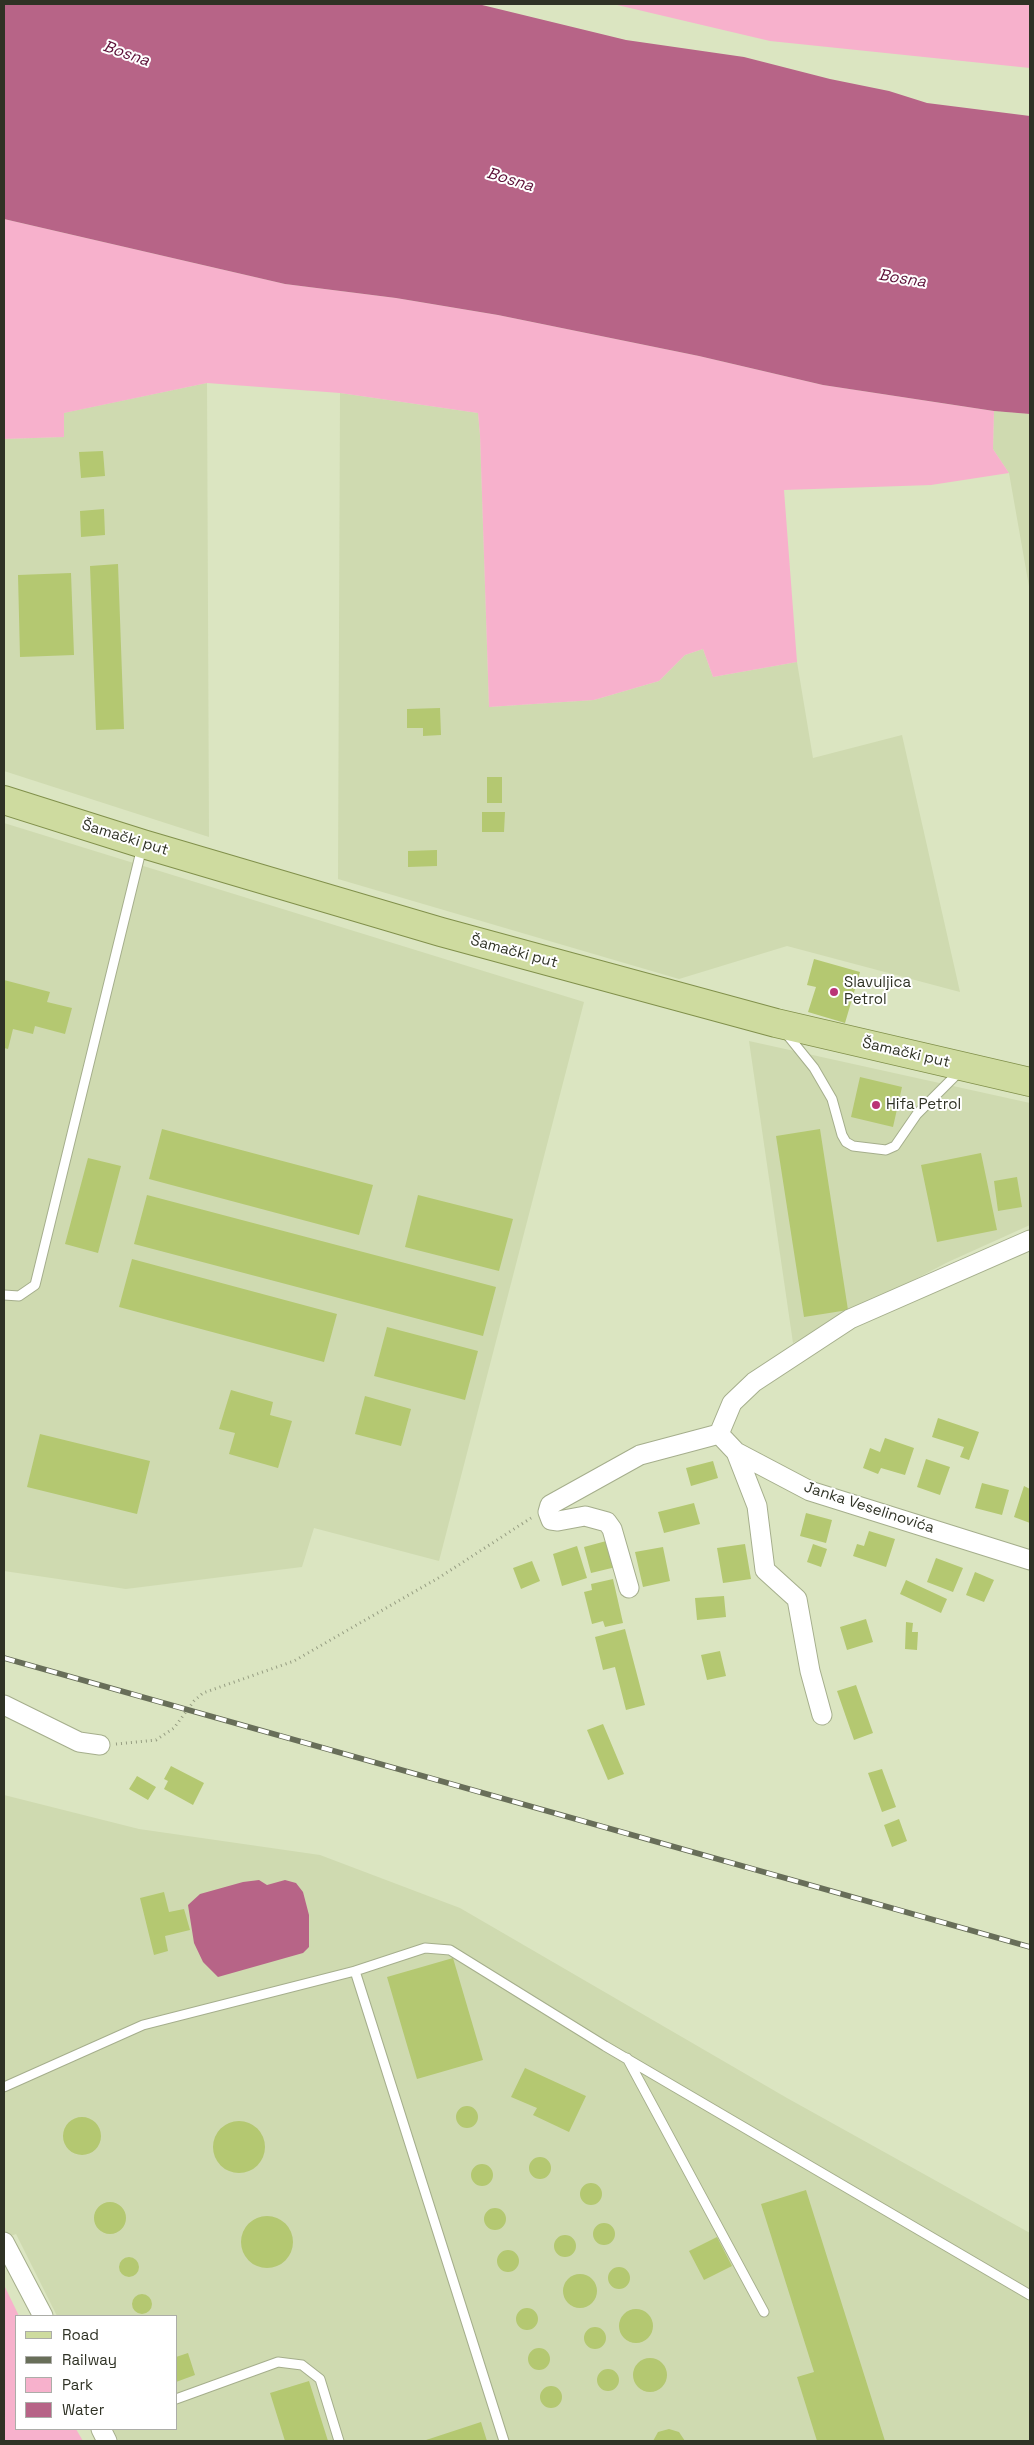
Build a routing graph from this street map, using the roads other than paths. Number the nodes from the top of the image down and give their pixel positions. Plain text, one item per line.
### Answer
1 (4, 800) edge
2 (143, 844) junction
3 (776, 1023) junction
4 (964, 1067) junction
5 (1030, 1082) edge
6 (1030, 1240) edge
7 (4, 1295) edge
8 (718, 1434) junction
9 (736, 1452) junction
10 (1030, 1560) edge
11 (629, 1588) dead end
12 (4, 1705) edge
13 (822, 1715) dead end
14 (100, 1745) road end
15 (355, 1971) junction
16 (627, 2058) junction
17 (4, 2087) edge
18 (4, 2242) edge
19 (1030, 2295) edge
20 (764, 2312) dead end
21 (42, 2315) edge
22 (178, 2398) edge
23 (339, 2441) edge
24 (504, 2441) edge

1 - 2 main road, Šamački put
2 - 3 main road, Šamački put
2 - 7 lane
3 - 4 main road, Šamački put
3 - 4 lane
4 - 5 main road, Šamački put
6 - 8 street
8 - 9 street, Janka Veselinovića
8 - 11 street
9 - 10 street, Janka Veselinovića
9 - 13 street
12 - 14 street
15 - 16 lane
15 - 17 lane
15 - 24 lane
16 - 19 lane
16 - 20 lane
18 - 21 street
22 - 23 lane

